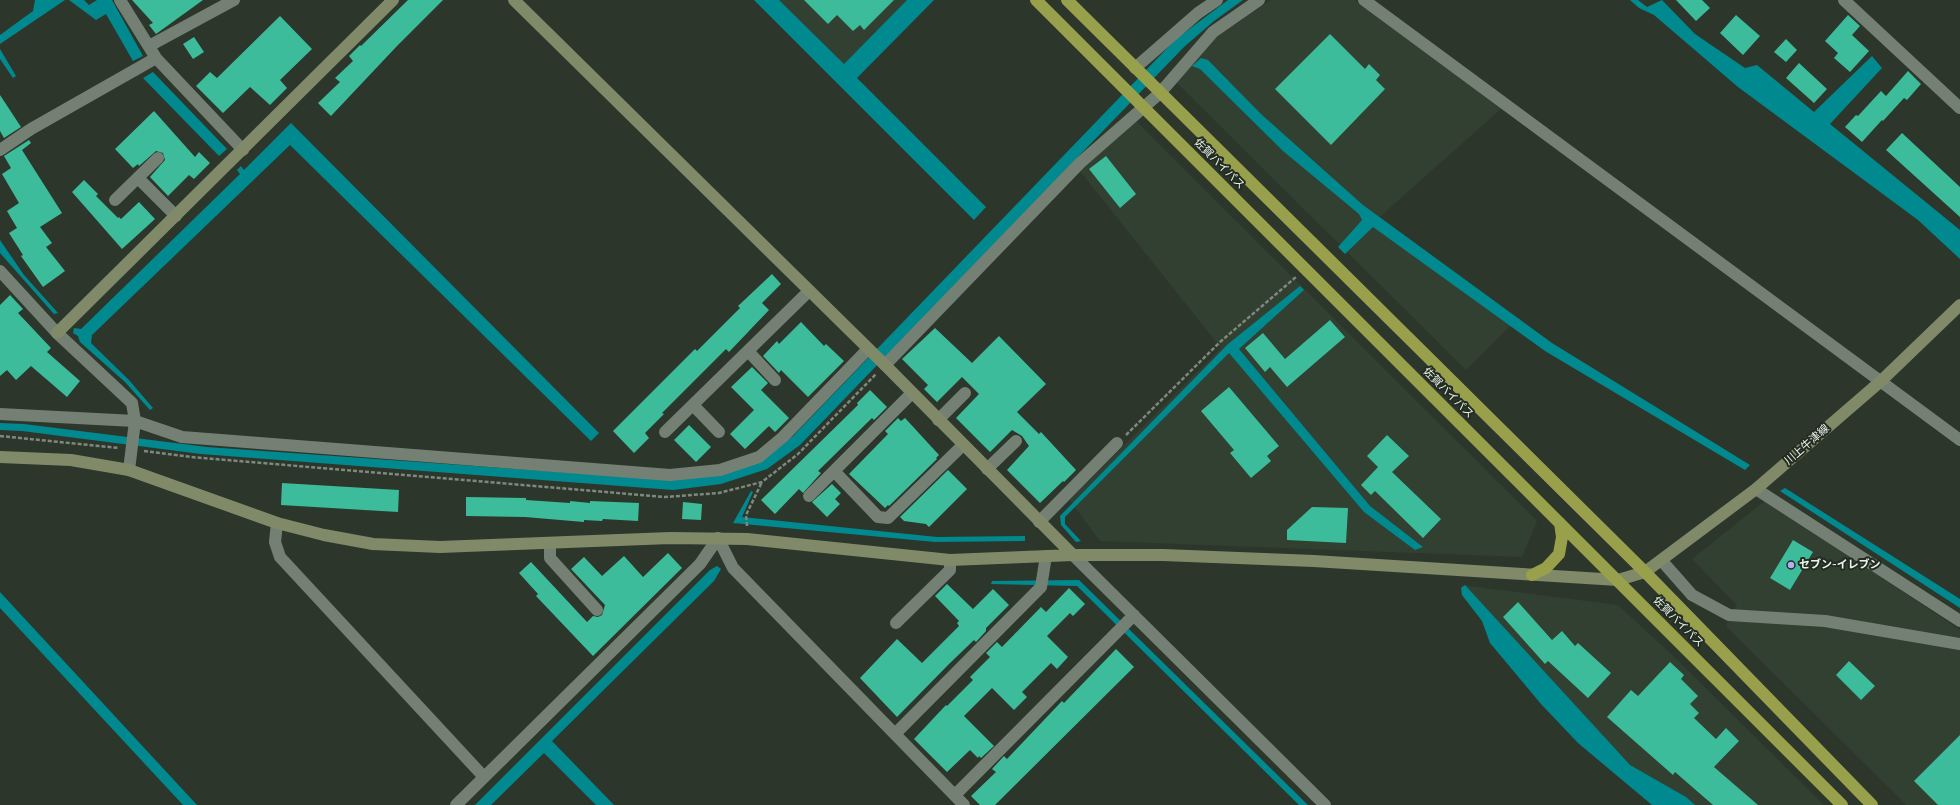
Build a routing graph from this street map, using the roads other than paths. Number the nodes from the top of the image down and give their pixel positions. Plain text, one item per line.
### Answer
1 (120, 0) edge
2 (234, 0) edge
3 (393, 0) edge
4 (514, 0) edge
5 (1036, 0) edge
6 (1067, 0) edge
7 (1217, 0) edge
8 (1259, 0) edge
9 (1364, 0) edge
10 (1844, 0) edge
11 (149, 46) junction
12 (156, 58) junction
13 (1137, 70) junction
14 (1158, 91) junction
15 (1142, 106) junction
16 (1960, 108) edge
17 (0, 150) edge
18 (243, 150) junction
19 (158, 158) dead end
20 (138, 178) junction
21 (115, 200) dead end
22 (176, 216) junction
23 (0, 271) edge
24 (809, 291) junction
25 (1960, 306) edge
26 (57, 334) junction
27 (868, 349) junction
28 (748, 351) junction
29 (885, 366) junction
30 (775, 380) dead end
31 (1881, 381) junction
32 (912, 393) junction
33 (965, 393) dead end
34 (693, 405) junction
35 (0, 414) edge
36 (938, 420) junction
37 (134, 426) junction
38 (665, 432) dead end
39 (719, 432) dead end
40 (1960, 440) edge
41 (1016, 441) dead end
42 (963, 444) junction
43 (1118, 444) road end
44 (0, 457) edge
45 (987, 469) junction
46 (129, 470) junction
47 (834, 471) junction
48 (1756, 489) junction
49 (809, 496) dead end
50 (1039, 522) junction
51 (277, 523) junction
52 (1560, 523) junction
53 (718, 538) junction
54 (550, 544) junction
55 (1073, 555) junction
56 (1046, 556) junction
57 (950, 560) junction
58 (1662, 561) junction
59 (1646, 572) junction
60 (1532, 575) junction
61 (1618, 580) junction
62 (597, 610) dead end
63 (1134, 615) junction
64 (1960, 621) edge
65 (896, 624) dead end
66 (1960, 644) edge
67 (895, 734) junction
68 (484, 777) junction
69 (955, 796) junction
70 (456, 805) edge
71 (964, 805) edge
72 (1325, 805) edge
73 (1842, 805) edge
74 (1872, 805) edge

1 - 11 street
2 - 11 street
3 - 18 street
4 - 24 street
5 - 15 highway, 佐賀バイパス
6 - 13 highway, 佐賀バイパス
7 - 13 street
8 - 14 street
9 - 31 street
10 - 16 street
11 - 12 street
12 - 17 street
12 - 18 street
13 - 14 highway, 佐賀バイパス
14 - 15 street
14 - 59 highway, 佐賀バイパス
15 - 29 street
15 - 52 highway, 佐賀バイパス
18 - 22 street
19 - 20 street
20 - 21 street
20 - 22 street
22 - 26 street
23 - 26 street
24 - 27 street
24 - 28 street
25 - 31 street, 川上牛津線
26 - 37 street
27 - 29 street
27 - 37 street
28 - 30 street
28 - 34 street
29 - 32 street
31 - 40 street
31 - 48 street, 川上牛津線
32 - 36 street
32 - 47 street
33 - 36 street
34 - 38 street
34 - 39 street
35 - 37 street
36 - 42 street
37 - 46 street
41 - 45 street
42 - 45 street
42 - 47 street
43 - 50 street
44 - 46 street, 川上牛津線
45 - 50 street
46 - 51 street, 川上牛津線
47 - 49 street
48 - 58 street, 川上牛津線
48 - 64 street
50 - 55 street
51 - 54 street, 川上牛津線
51 - 68 street
52 - 60 highway
52 - 61 highway, 佐賀バイパス
53 - 54 street, 川上牛津線
53 - 57 street, 川上牛津線
53 - 67 street
53 - 68 street
54 - 62 street
55 - 56 street, 川上牛津線
55 - 60 street, 川上牛津線
55 - 63 street
56 - 57 street, 川上牛津線
56 - 67 street
57 - 65 street
58 - 59 street, 川上牛津線
58 - 66 street
59 - 61 street, 川上牛津線
59 - 74 highway, 佐賀バイパス
60 - 61 street, 川上牛津線
61 - 73 highway, 佐賀バイパス
63 - 69 street
63 - 72 street
67 - 69 street
68 - 70 street
69 - 71 street

